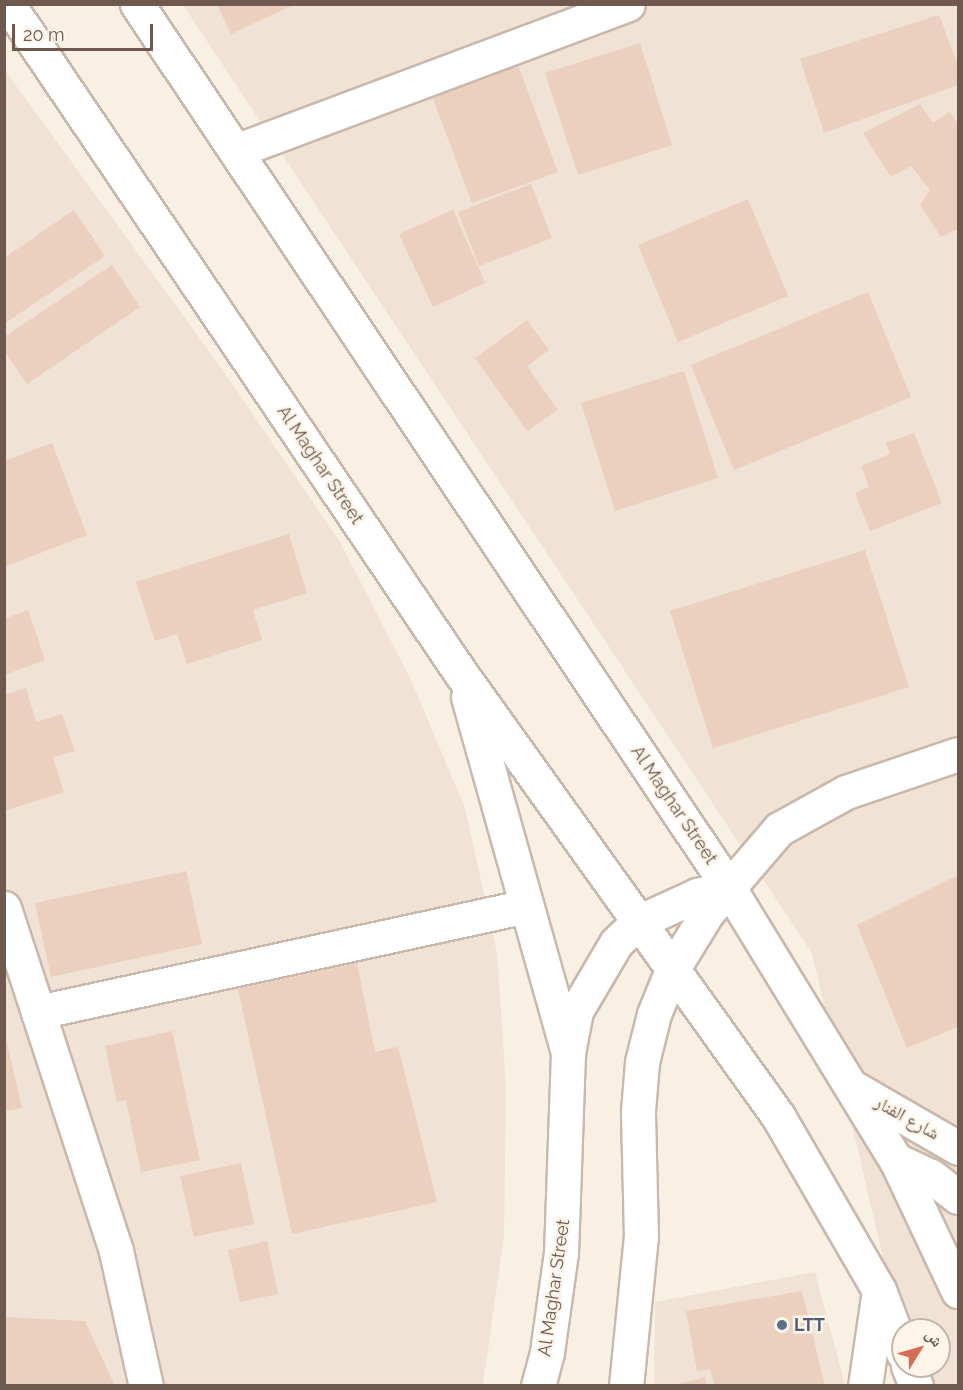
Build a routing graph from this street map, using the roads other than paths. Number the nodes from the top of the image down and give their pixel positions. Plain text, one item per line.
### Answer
1 (8, 4) edge
2 (137, 4) edge
3 (628, 4) edge
4 (238, 150) junction
5 (462, 675) junction
6 (958, 754) edge
7 (729, 888) junction
8 (526, 906) junction
9 (4, 908) edge
10 (638, 922) junction
11 (672, 970) junction
12 (38, 1012) junction
13 (568, 1053) junction
14 (855, 1089) junction
15 (958, 1148) edge
16 (896, 1160) junction
17 (958, 1197) edge
18 (879, 1290) junction
19 (958, 1291) edge
20 (891, 1322) edge
21 (146, 1386) edge
22 (538, 1386) edge
23 (626, 1386) edge
24 (865, 1386) edge

1 - 5 main road, Al Maghar Street
2 - 4 main road, Al Maghar Street
3 - 4 main road
4 - 7 main road, Al Maghar Street
5 - 8 main road
5 - 10 main road, Al Maghar Street
6 - 7 main road
7 - 10 main road, Al Maghar Street
7 - 11 main road
7 - 14 main road
8 - 12 main road
8 - 13 main road
9 - 12 main road
10 - 11 main road, Al Maghar Street
10 - 13 main road, Al Maghar Street
11 - 18 main road, Al Maghar Street
11 - 23 main road
12 - 21 main road
13 - 22 main road, Al Maghar Street
14 - 15 main road, شارع الفنار
14 - 16 main road
16 - 17 main road
16 - 19 main road
18 - 20 main road, Al Maghar Street
18 - 24 main road

